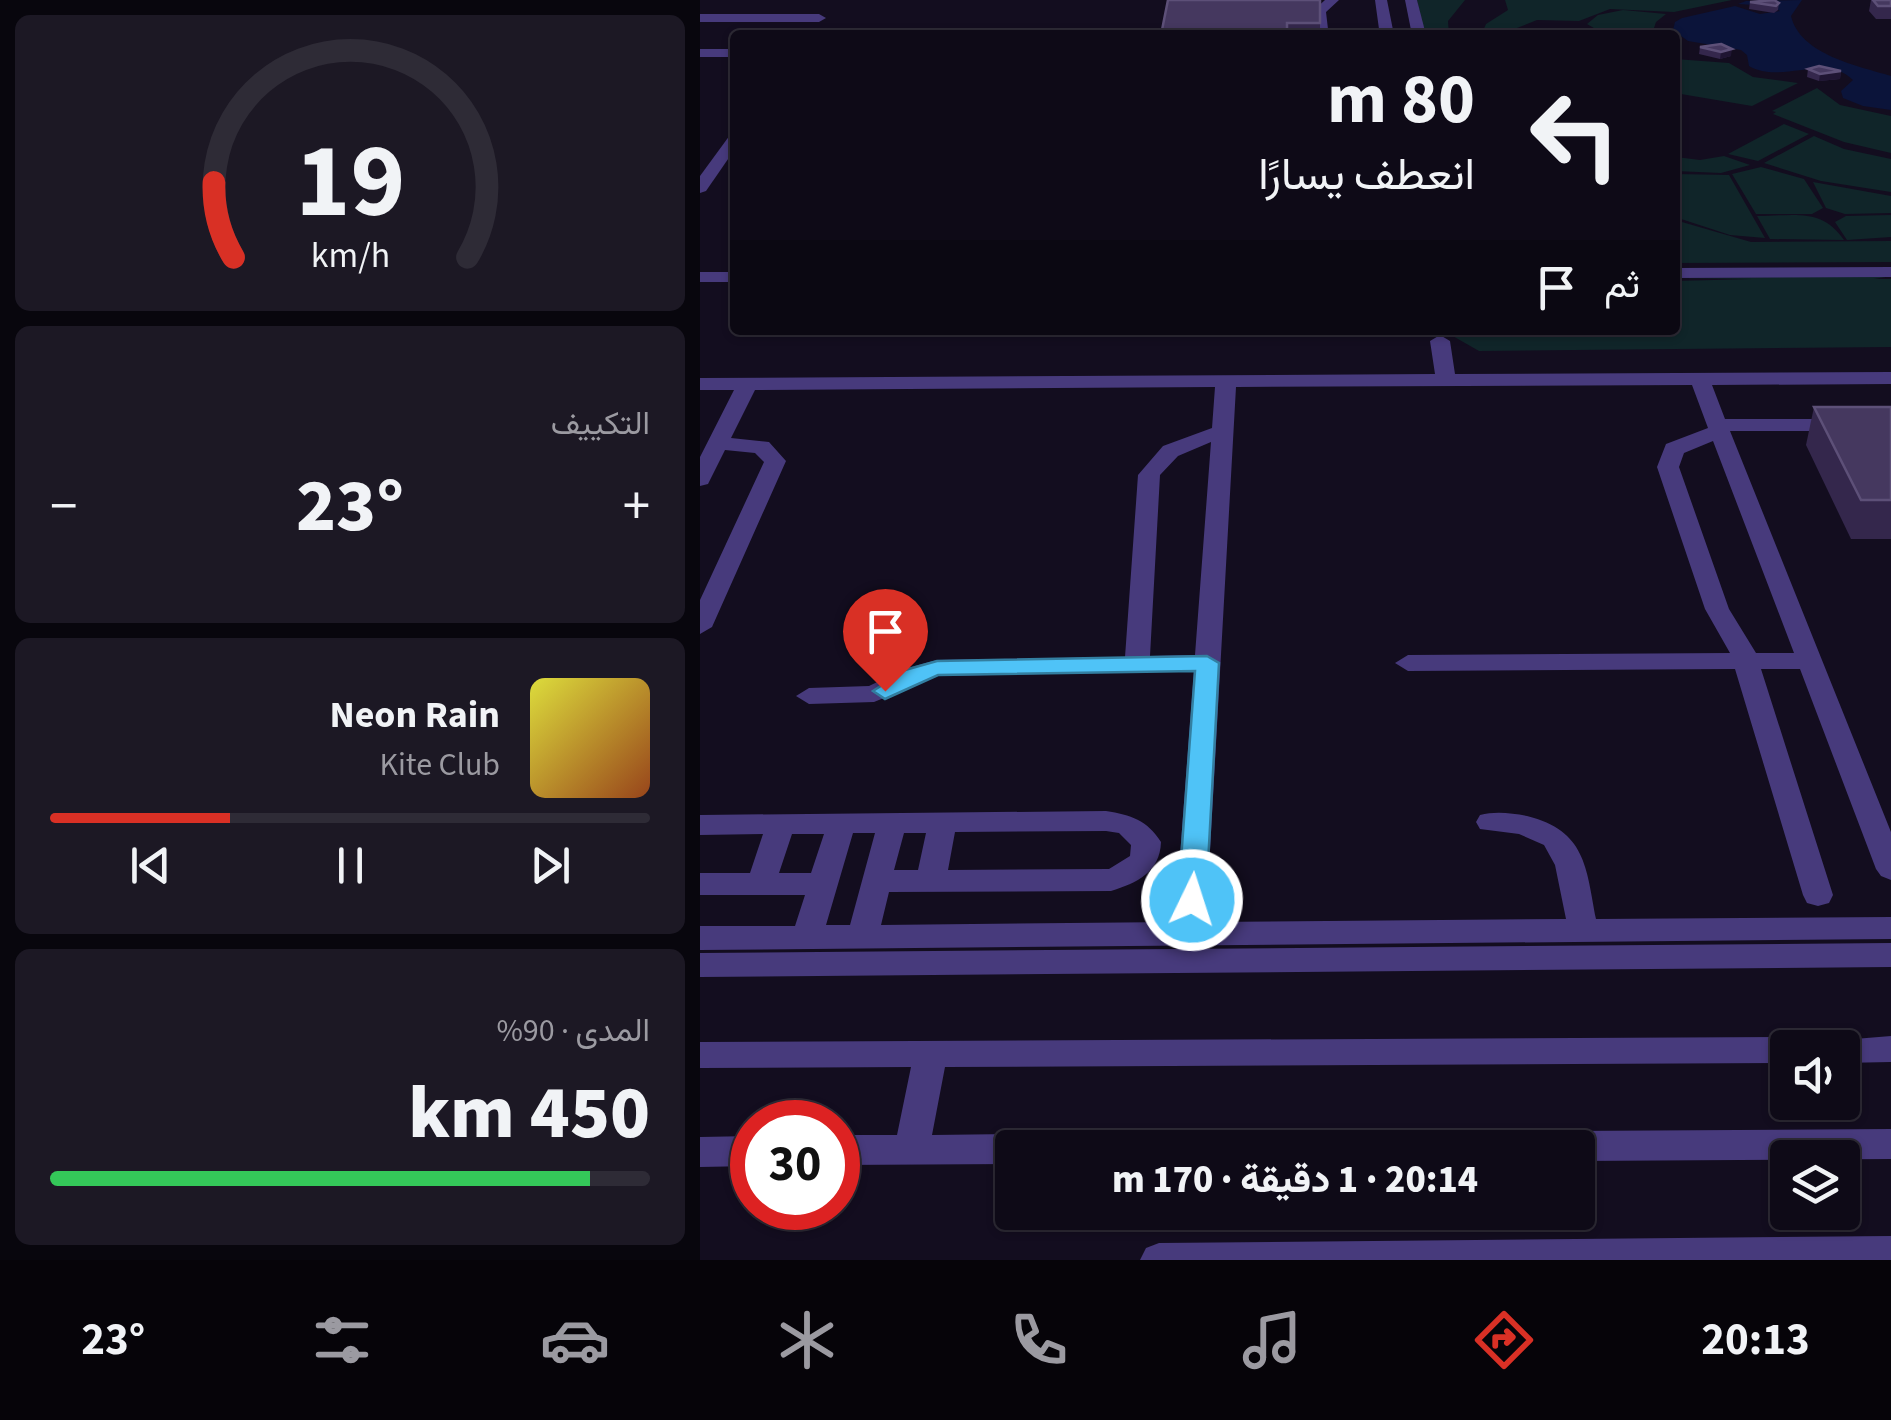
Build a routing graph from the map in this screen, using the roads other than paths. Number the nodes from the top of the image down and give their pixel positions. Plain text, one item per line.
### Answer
1 (830, 0) edge
2 (1333, 0) edge
3 (1380, 0) edge
4 (1410, 0) edge
5 (700, 18) edge
6 (818, 18) junction
7 (810, 30) edge
8 (1321, 30) edge
9 (1385, 30) edge
10 (1418, 30) edge
11 (700, 53) edge
12 (730, 53) edge
13 (730, 145) edge
14 (700, 188) edge
15 (1891, 272) edge
16 (1680, 274) edge
17 (700, 277) edge
18 (730, 277) edge
19 (1440, 341) dead end
20 (1699, 378) junction
21 (1891, 378) edge
22 (1446, 379) junction
23 (1226, 380) junction
24 (748, 383) junction
25 (700, 384) edge
26 (1891, 425) edge
27 (1719, 428) junction
28 (1223, 432) junction
29 (718, 443) junction
30 (700, 479) edge
31 (700, 627) edge
32 (1810, 660) junction
33 (1746, 661) junction
34 (1207, 663) junction
35 (1408, 663) dead end
36 (1137, 664) junction
37 (810, 696) dead end
38 (1490, 822) dead end
39 (892, 823) junction
40 (942, 823) junction
41 (780, 824) junction
42 (842, 824) junction
43 (700, 825) edge
44 (1891, 870) edge
45 (877, 881) junction
46 (931, 881) junction
47 (700, 884) edge
48 (761, 884) junction
49 (823, 884) junction
50 (1818, 895) dead end
51 (1891, 928) edge
52 (1583, 930) junction
53 (1190, 934) junction
54 (807, 937) junction
55 (862, 937) junction
56 (700, 938) edge
57 (1379, 946) junction
58 (1891, 955) edge
59 (700, 965) edge
60 (1770, 1050) edge
61 (1860, 1050) edge
62 (1891, 1050) edge
63 (931, 1054) junction
64 (700, 1055) edge
65 (1891, 1144) edge
66 (1595, 1146) edge
67 (995, 1149) edge
68 (860, 1150) edge
69 (912, 1150) junction
70 (700, 1152) edge
71 (730, 1152) edge
72 (1891, 1253) edge
73 (1159, 1260) edge

1 - 6 street
2 - 8 street
3 - 9 street
4 - 10 street
5 - 6 street
6 - 7 street
11 - 12 street
13 - 14 street
15 - 16 street
17 - 18 street
19 - 22 street
20 - 21 street
20 - 22 street
20 - 27 street
22 - 23 street
23 - 24 street
23 - 28 street
24 - 25 street
24 - 29 street
26 - 27 street
27 - 32 street
27 - 33 street
28 - 34 street
28 - 36 street
29 - 30 street
29 - 31 street
32 - 33 street
32 - 44 street
33 - 35 street
33 - 50 street
34 - 36 street
34 - 53 street
36 - 37 street
38 - 52 street
39 - 40 street
39 - 42 street
39 - 45 street
40 - 46 street
40 - 46 street
41 - 42 street
41 - 43 street
41 - 48 street
42 - 49 street
45 - 46 street
45 - 55 street
47 - 48 street
48 - 49 street
49 - 54 street
51 - 52 street
52 - 57 street
53 - 55 street
53 - 57 street
54 - 55 street
54 - 56 street
57 - 58 street
57 - 59 street
60 - 63 street
61 - 62 street
63 - 64 street
63 - 69 street
65 - 66 street
67 - 69 street
68 - 69 street
70 - 71 street
72 - 73 street

